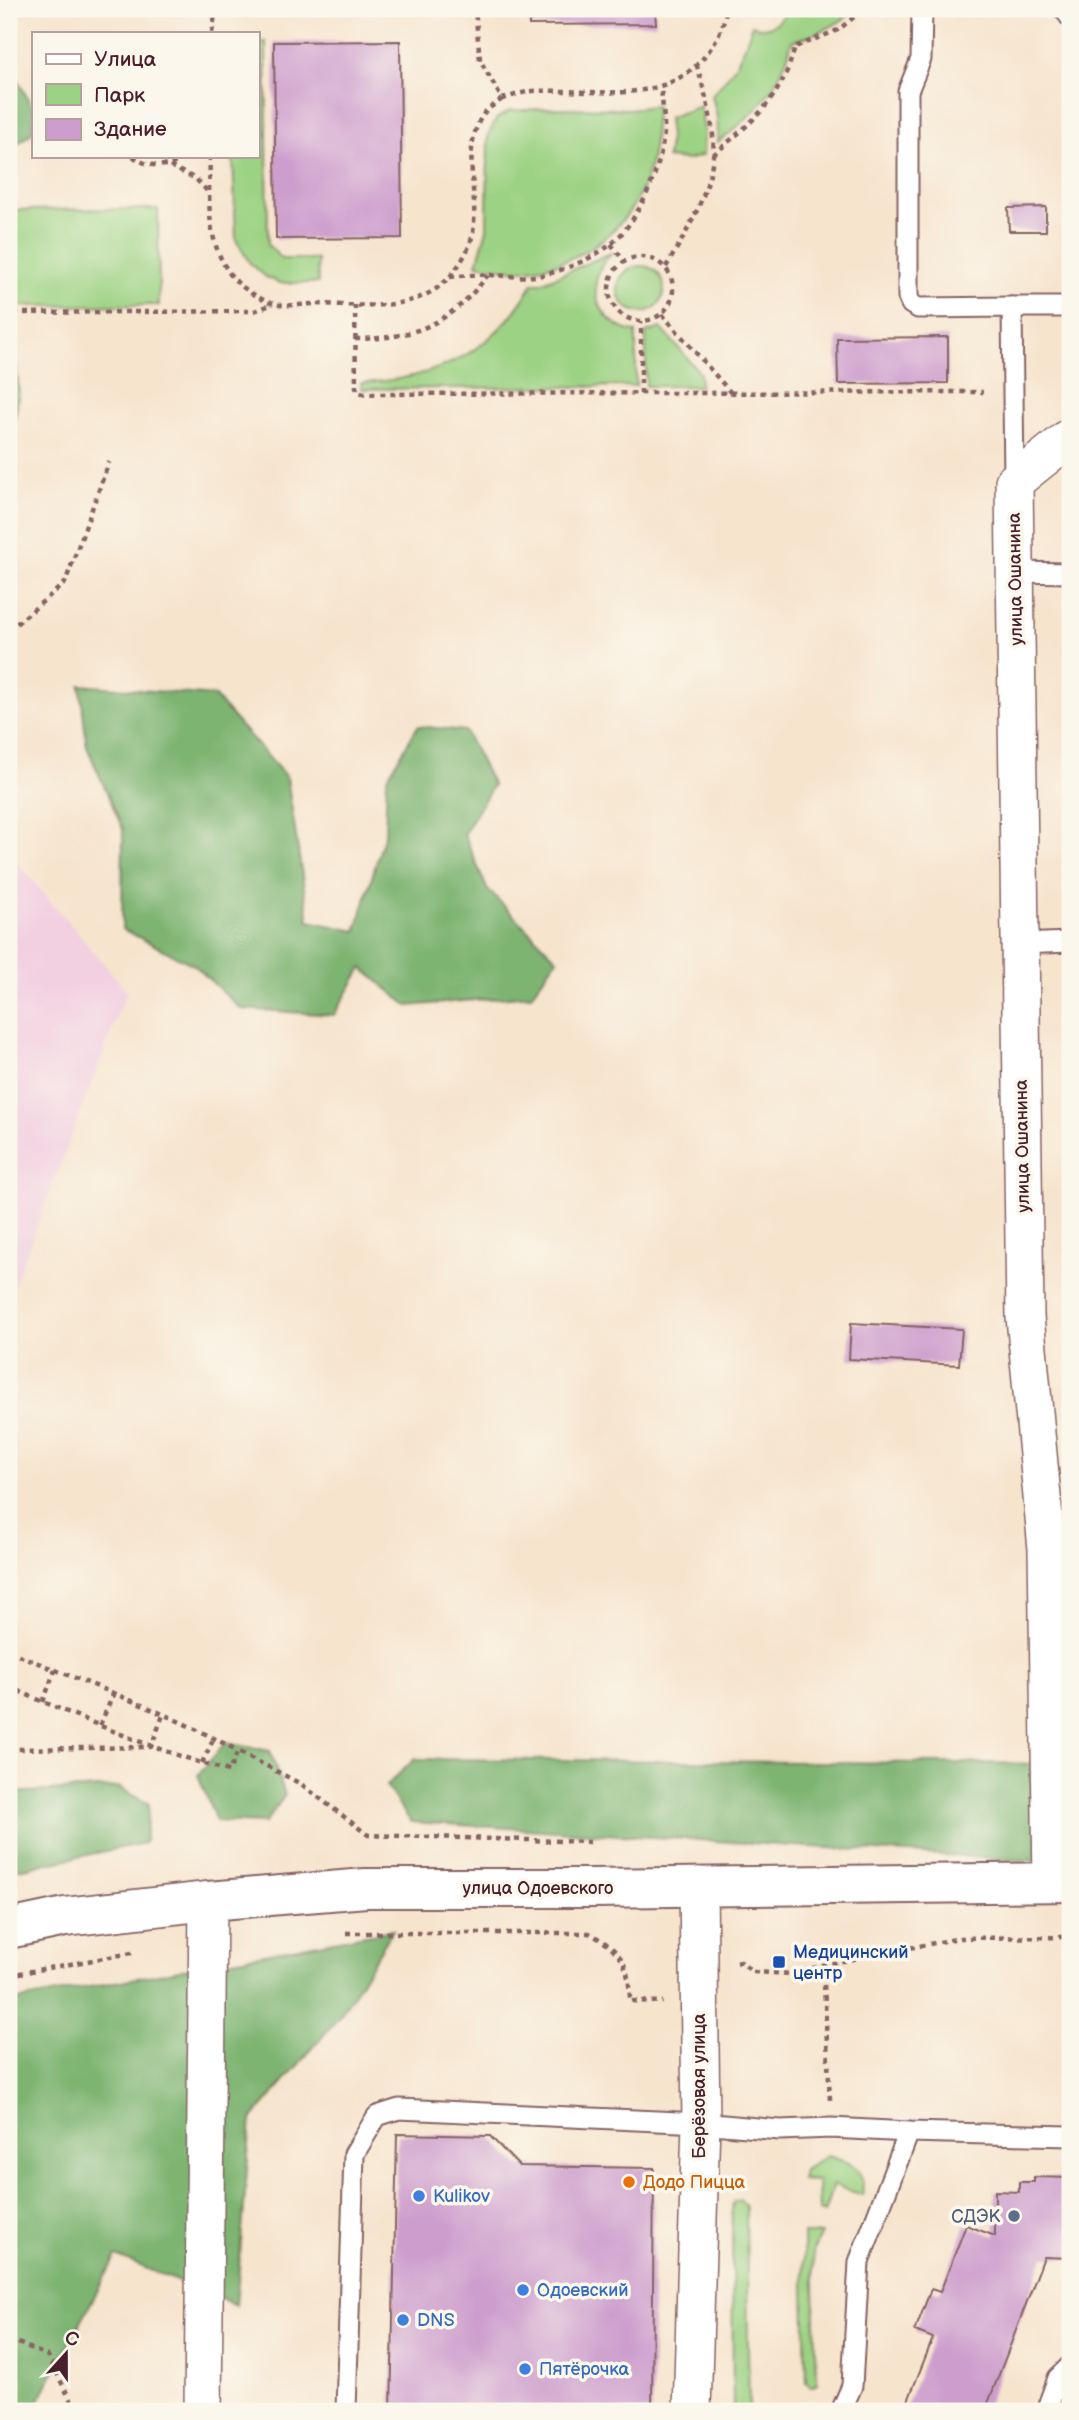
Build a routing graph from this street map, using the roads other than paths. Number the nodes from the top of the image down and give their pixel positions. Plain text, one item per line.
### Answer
1 (922, 9) edge
2 (1064, 9) edge
3 (1070, 17) edge
4 (1012, 307) junction
5 (1070, 307) edge
6 (1070, 437) edge
7 (1014, 482) junction
8 (1015, 572) junction
9 (1070, 573) edge
10 (1070, 942) edge
11 (1020, 944) junction
12 (1061, 1882) edge
13 (698, 1886) junction
14 (208, 1901) junction
15 (9, 1929) edge
16 (701, 2123) junction
17 (909, 2132) junction
18 (1070, 2136) edge
19 (1070, 2365) edge
20 (203, 2411) edge
21 (346, 2411) edge
22 (692, 2411) edge
23 (841, 2411) edge
24 (1046, 2411) edge

1 - 4 lane
2 - 3 lane
4 - 5 lane
4 - 7 lane
6 - 7 street
7 - 8 street, улица Ошанина
8 - 9 lane
8 - 11 street, улица Ошанина
10 - 11 lane
11 - 12 street, улица Ошанина
12 - 13 street, улица Одоевского
13 - 14 street, улица Одоевского
13 - 16 street, Берёзовая улица
14 - 15 street, улица Одоевского
14 - 20 street
16 - 17 lane
16 - 21 lane
16 - 22 street, Берёзовая улица
17 - 18 lane
17 - 23 lane
19 - 24 lane

